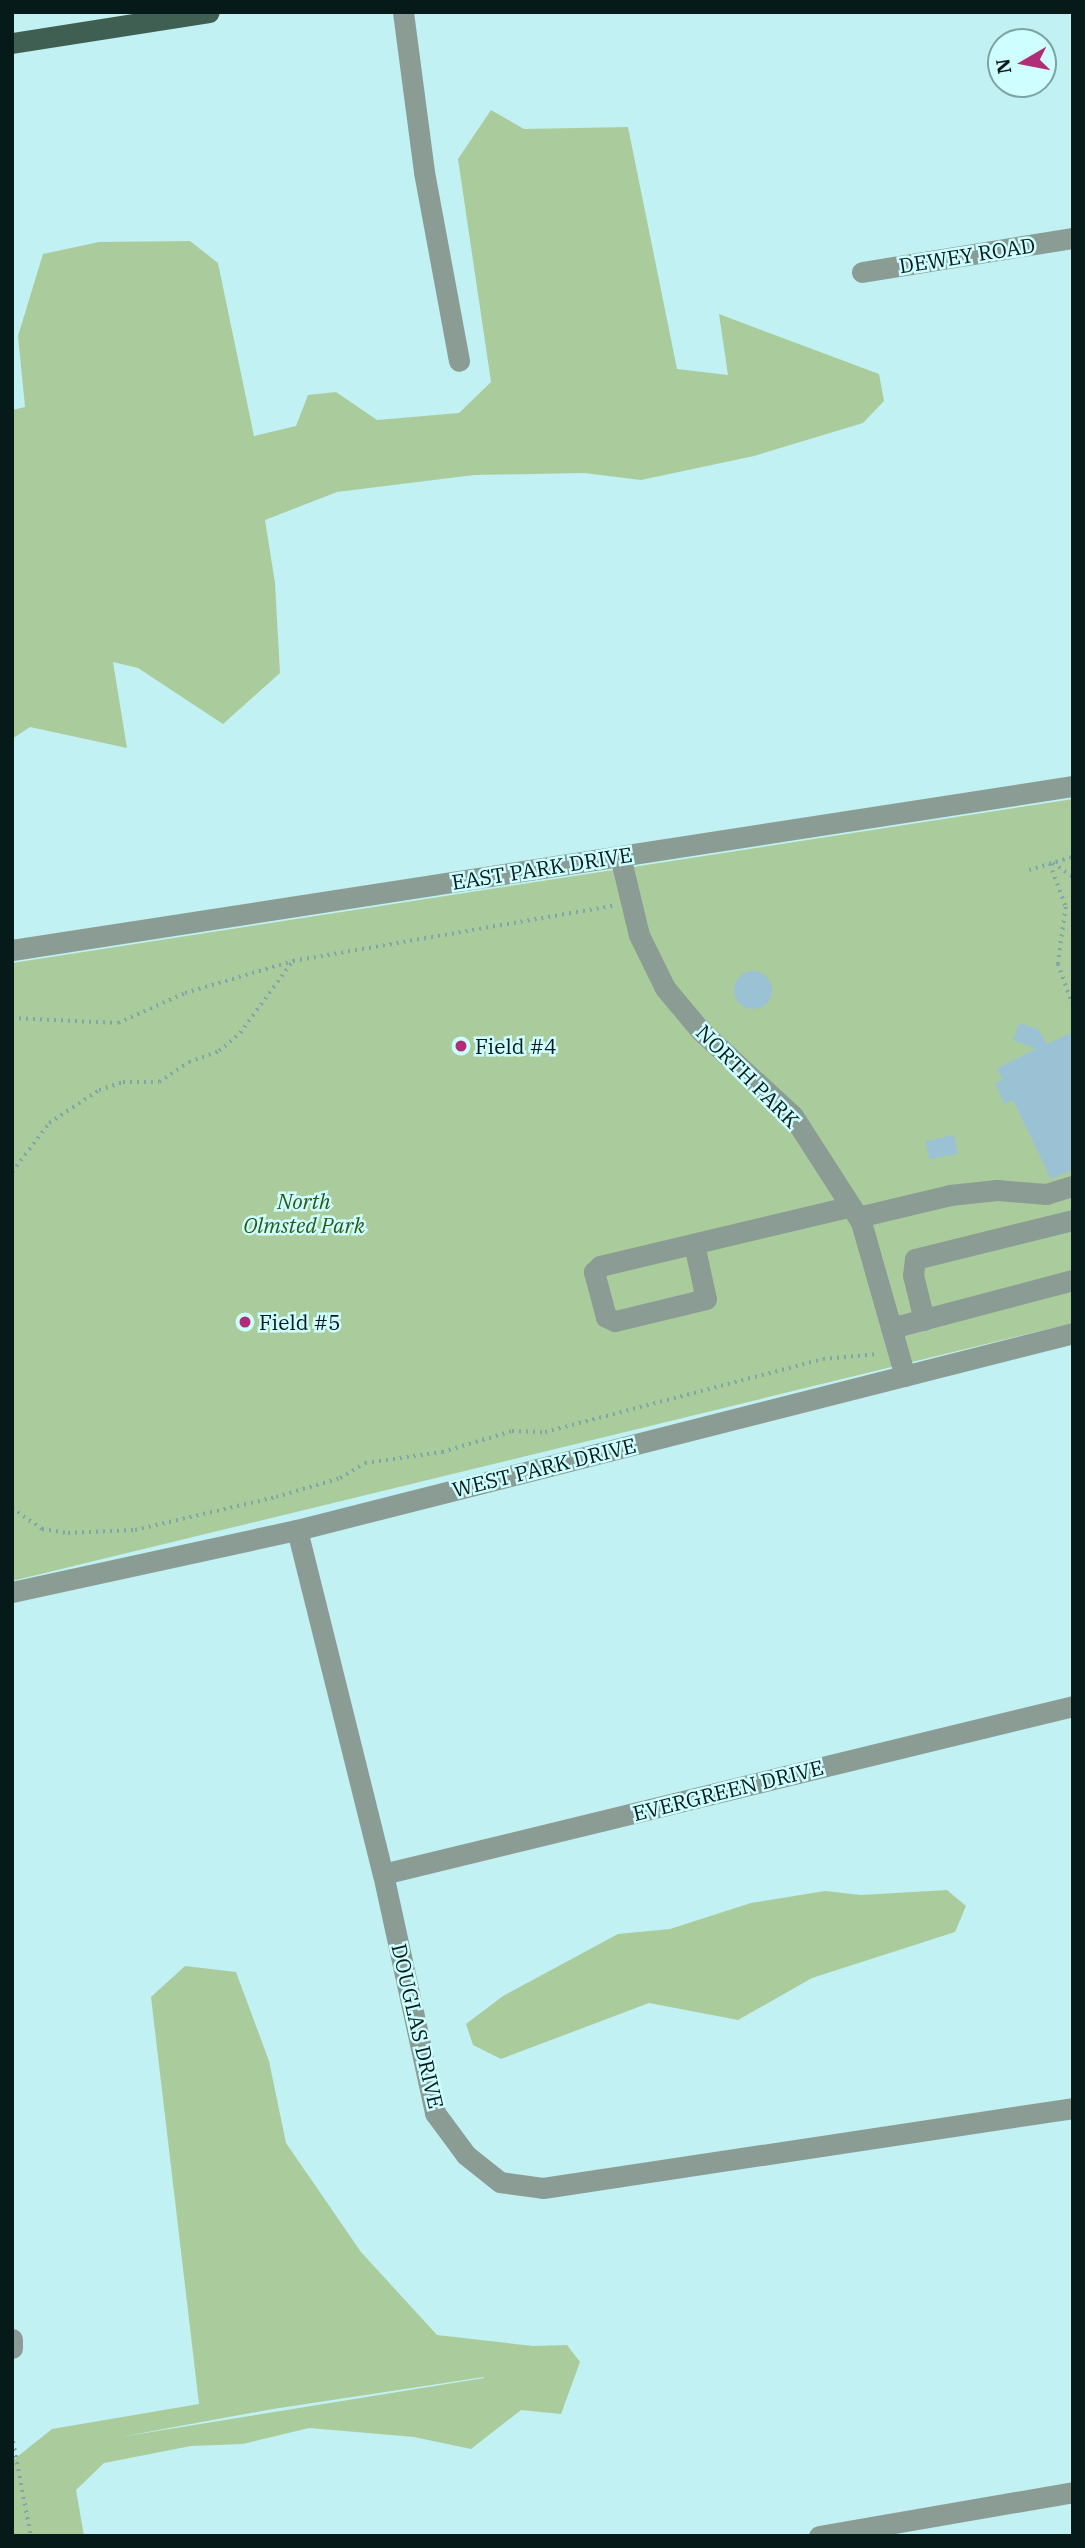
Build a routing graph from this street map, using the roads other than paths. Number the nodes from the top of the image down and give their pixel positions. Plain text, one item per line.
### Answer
1 (209, 12) edge
2 (403, 12) edge
3 (12, 43) edge
4 (1073, 238) edge
5 (862, 272) dead end
6 (459, 360) dead end
7 (1073, 786) edge
8 (620, 856) junction
9 (12, 950) edge
10 (1072, 1191) edge
11 (854, 1212) junction
12 (1073, 1220) edge
13 (694, 1244) junction
14 (1073, 1280) edge
15 (924, 1320) junction
16 (891, 1328) junction
17 (1073, 1332) edge
18 (905, 1376) junction
19 (297, 1530) junction
20 (12, 1592) edge
21 (1073, 1706) edge
22 (383, 1874) junction
23 (1073, 2108) edge
24 (1073, 2492) edge
25 (819, 2536) edge

1 - 3 main road
2 - 6 street
4 - 5 street, DEWEY ROAD
7 - 8 street, EAST PARK DRIVE
8 - 9 street, EAST PARK DRIVE
8 - 11 street, NORTH PARK
10 - 11 street
11 - 13 street
11 - 16 street, NORTH PARK
12 - 15 street
13 - 13 street
14 - 15 street
15 - 16 street
16 - 18 street, NORTH PARK
17 - 18 street, WEST PARK DRIVE
18 - 19 street, WEST PARK DRIVE
19 - 20 street, WEST PARK DRIVE
19 - 22 street, DOUGLAS DRIVE
21 - 22 street, EVERGREEN DRIVE
22 - 23 street, DOUGLAS DRIVE
24 - 25 street

